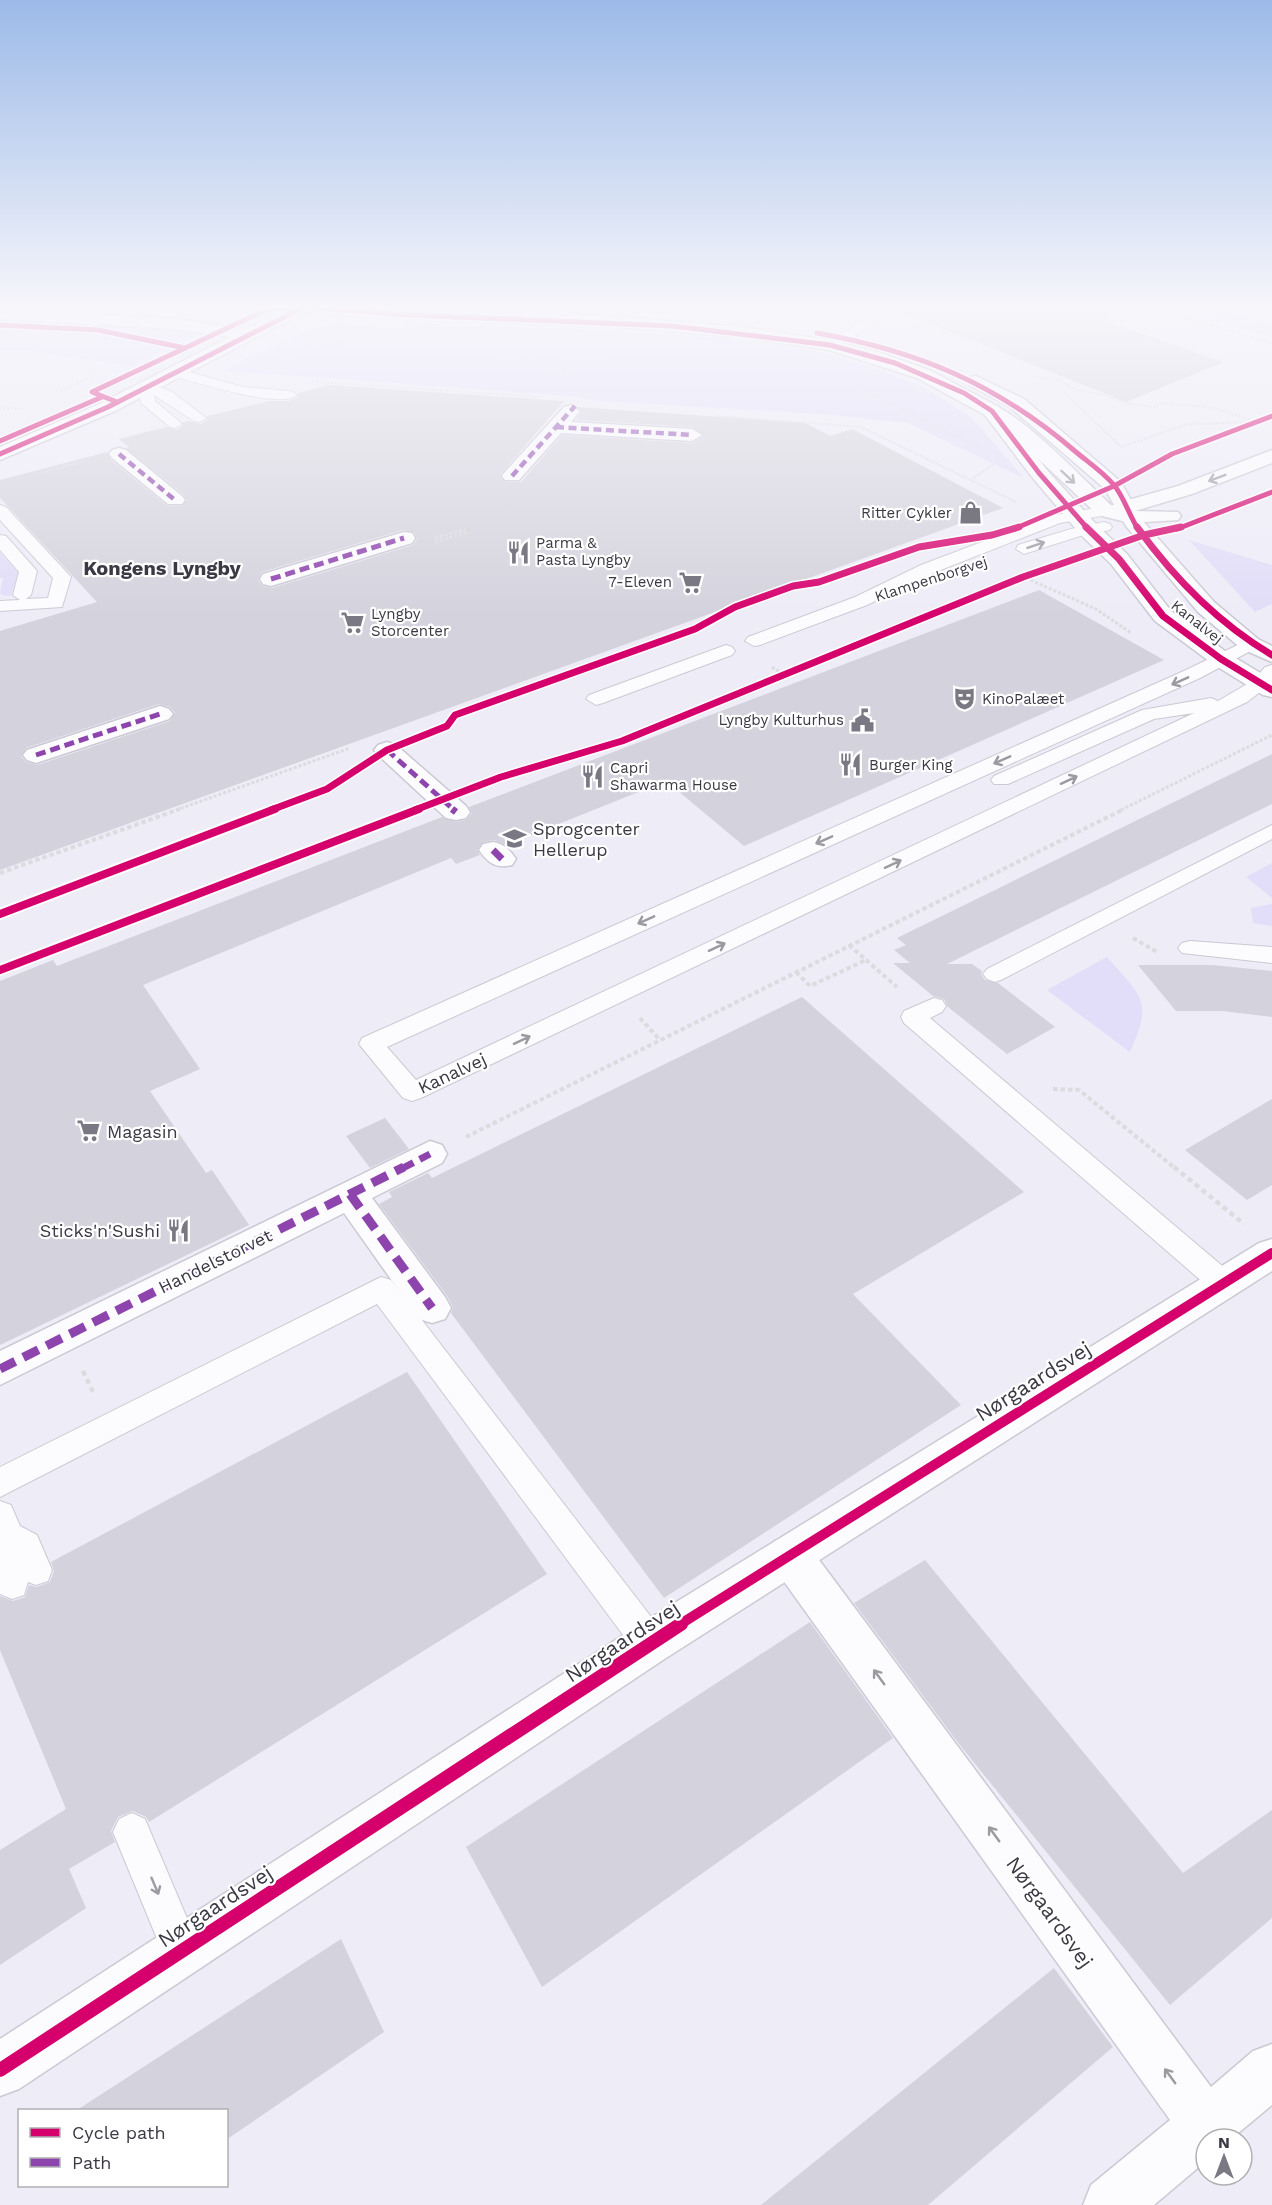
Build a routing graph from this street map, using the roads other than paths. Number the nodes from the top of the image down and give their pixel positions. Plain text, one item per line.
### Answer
1 (74, 409) edge
2 (104, 409) edge
3 (156, 409) edge
4 (186, 409) edge
5 (572, 409) edge
6 (988, 409) edge
7 (1024, 409) edge
8 (992, 411) junction
9 (199, 418) dead end
10 (175, 424) dead end
11 (556, 427) junction
12 (692, 435) dead end
13 (0, 441) edge
14 (0, 454) edge
15 (119, 454) dead end
16 (1272, 456) edge
17 (512, 476) dead end
18 (1272, 479) edge
19 (175, 500) dead end
20 (0, 510) edge
21 (1123, 514) junction
22 (1082, 522) junction
23 (404, 538) dead end
24 (0, 540) edge
25 (271, 579) dead end
26 (22, 595) dead end
27 (0, 606) edge
28 (754, 641) dead end
29 (1250, 644) junction
30 (726, 651) dead end
31 (1272, 655) edge
32 (1221, 659) junction
33 (1268, 682) edge
34 (1240, 698) junction
35 (596, 699) dead end
36 (160, 714) dead end
37 (387, 750) dead end
38 (36, 755) dead end
39 (1001, 780) dead end
40 (456, 812) dead end
41 (1272, 831) edge
42 (1190, 948) dead end
43 (1272, 955) edge
44 (995, 974) dead end
45 (934, 1006) dead end
46 (430, 1154) road end
47 (350, 1194) junction
48 (1263, 1243) edge
49 (1223, 1283) junction
50 (432, 1308) dead end
51 (0, 1369) edge
52 (0, 1483) edge
53 (4, 1526) edge
54 (790, 1555) junction
55 (24, 1577) dead end
56 (650, 1643) junction
57 (132, 1832) dead end
58 (181, 1949) junction
59 (0, 2070) edge
60 (1272, 2070) edge
61 (1205, 2124) junction
62 (1111, 2205) edge

1 - 13 street
2 - 14 street
3 - 10 lane
4 - 9 lane
5 - 11 street
6 - 8 street, Kanalvej
7 - 21 street, Kanalvej
8 -> 21 street
8 - 22 street, Kanalvej
11 - 12 street
11 - 17 street
15 - 19 street
16 -> 21 street
18 - 21 street
20 - 27 lane
21 - 22 lane, Klampenborgvej
21 - 22 lane, Klampenborgvej
21 - 29 street, Kanalvej
22 - 28 lane, Klampenborgvej
22 - 32 street, Kanalvej
23 - 25 street
24 - 26 lane
29 - 31 street, Kanalvej
29 - 32 lane, Kanalvej
30 - 35 lane
32 - 33 street, Kanalvej
32 -> 34 lane, Kanalvej
33 - 34 lane, Kanalvej
34 - 39 lane
36 - 38 street
37 - 40 street
41 - 44 lane
42 - 43 lane
45 - 49 lane
46 - 47 street, Handelstorvet
47 - 50 street
47 - 51 street, Handelstorvet
48 - 49 street, Nørgaardsvej
49 - 54 street, Nørgaardsvej
52 - 56 lane
53 - 55 lane
54 - 56 street, Nørgaardsvej
61 -> 54 street, Nørgaardsvej
56 - 58 street, Nørgaardsvej
57 -> 58 lane
58 - 59 street, Nørgaardsvej
60 - 61 street
61 - 62 street

